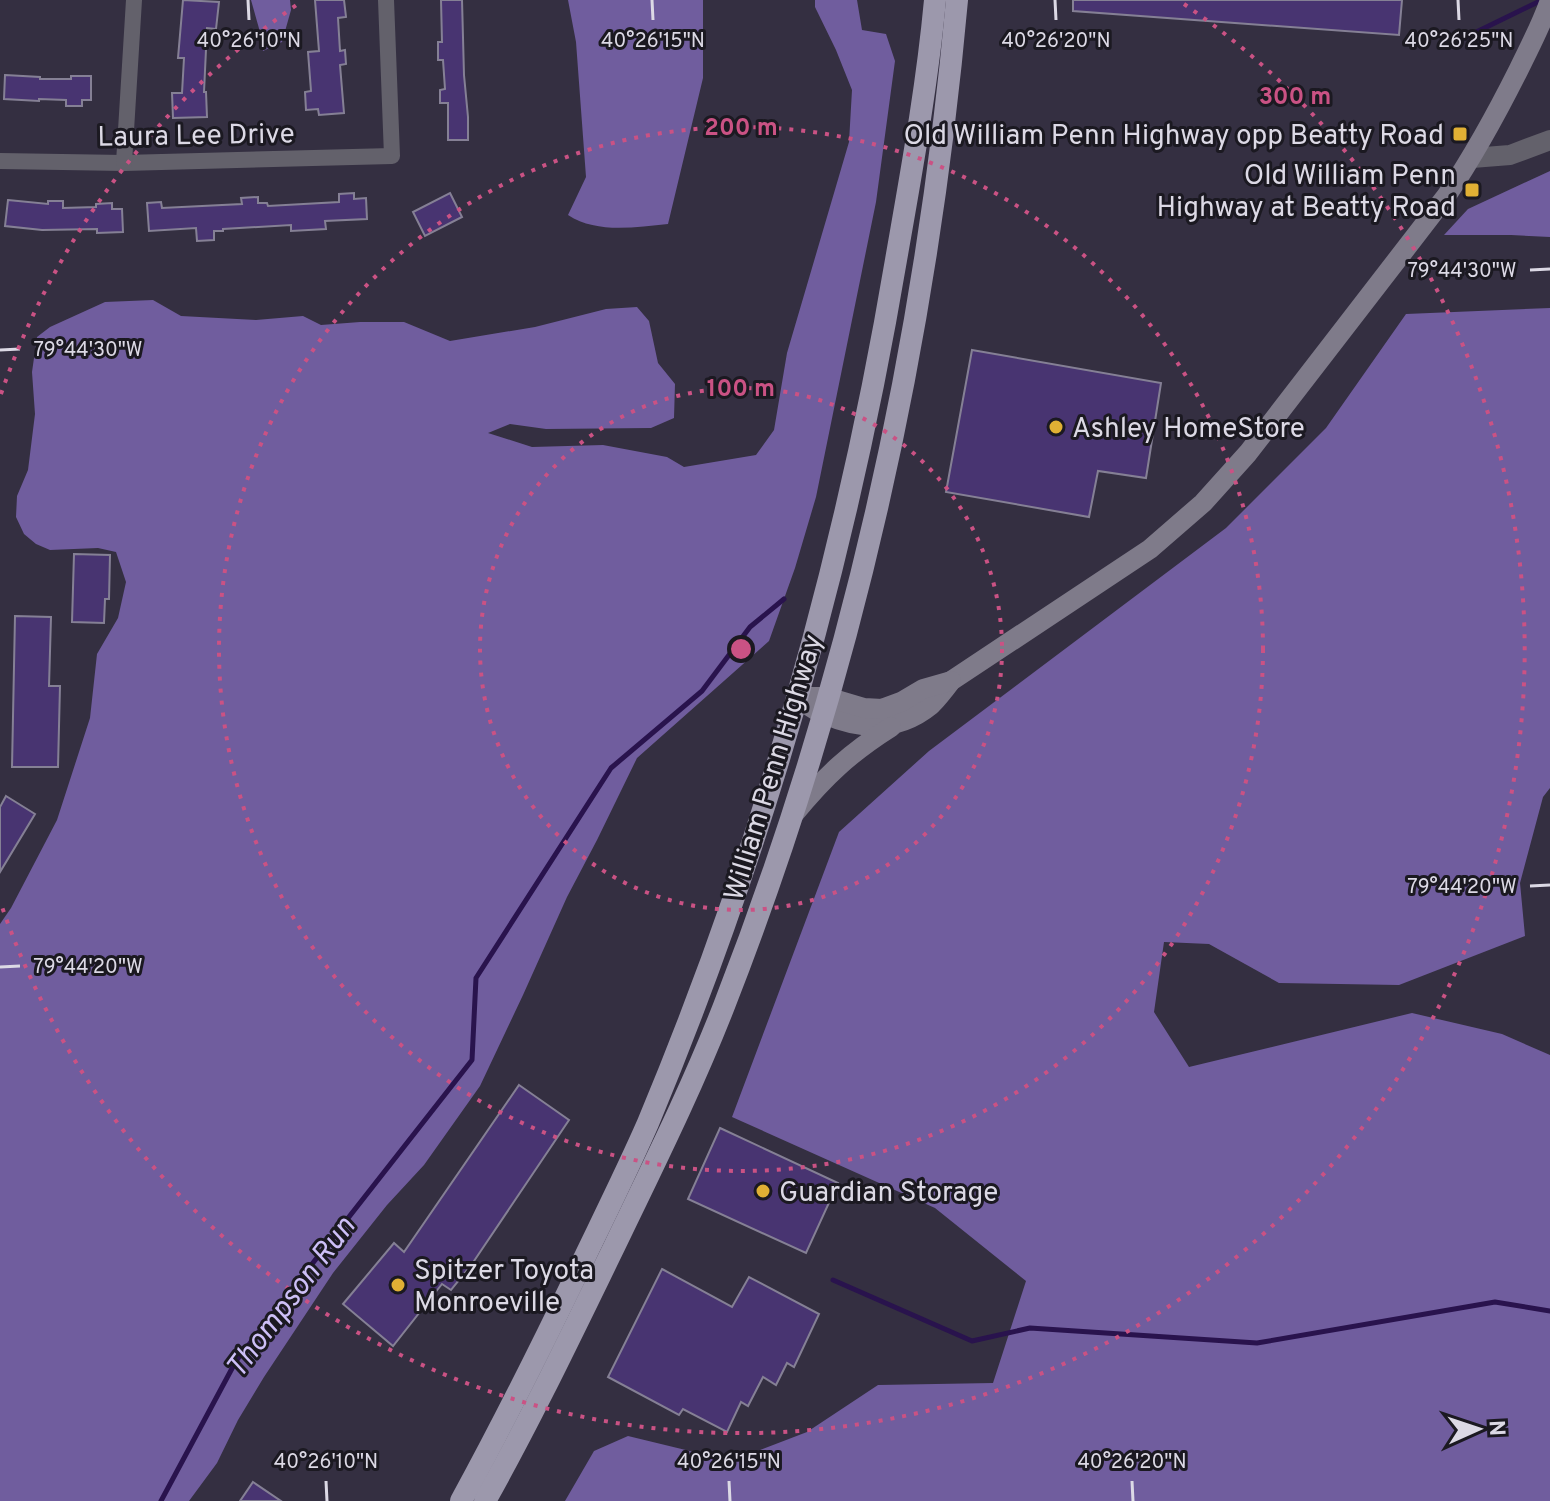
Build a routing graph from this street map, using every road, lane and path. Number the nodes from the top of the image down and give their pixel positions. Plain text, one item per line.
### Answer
1 (134, 0) edge
2 (386, 0) edge
3 (935, 0) edge
4 (957, 0) edge
5 (1547, 9) edge
6 (1550, 140) edge
7 (1472, 158) junction
8 (0, 161) edge
9 (124, 163) junction
10 (951, 681) junction
11 (797, 697) junction
12 (825, 706) junction
13 (898, 723) junction
14 (791, 817) junction
15 (461, 1501) edge
16 (485, 1501) edge

1 - 9 street
2 - 9 street, Laura Lee Drive
3 - 11 highway, William Penn Highway
4 - 12 highway, William Penn Highway
5 - 7 main road
6 - 7 street
7 - 10 main road
8 - 9 street, Laura Lee Drive
10 - 12 main road
10 - 13 main road
11 - 12 main road
11 - 15 highway, William Penn Highway
12 - 13 main road
12 - 14 highway, William Penn Highway
13 - 14 main road
14 - 16 highway, William Penn Highway

